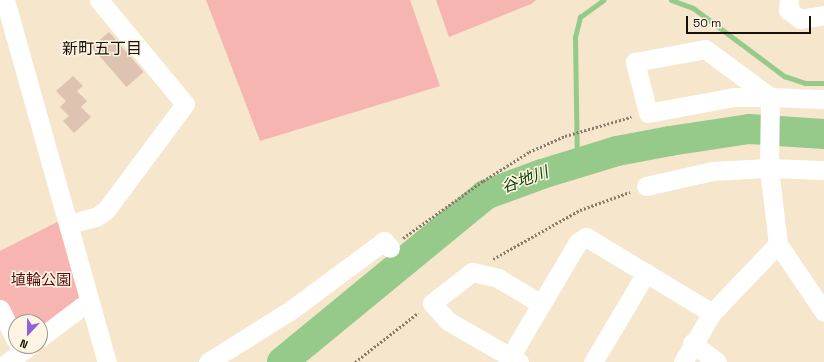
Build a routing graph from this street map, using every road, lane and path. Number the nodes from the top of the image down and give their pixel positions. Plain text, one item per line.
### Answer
1 (5, 0) edge
2 (99, 0) edge
3 (789, 0) edge
4 (824, 15) edge
5 (824, 99) edge
6 (770, 100) junction
7 (648, 113) junction
8 (565, 136) dead end
9 (769, 163) junction
10 (824, 170) edge
11 (646, 186) joint
12 (69, 224) junction
13 (778, 244) junction
14 (390, 248) dead end
15 (472, 272) junction
16 (646, 273) junction
17 (89, 301) junction
18 (432, 303) junction
19 (541, 304) junction
20 (0, 309) edge
21 (712, 312) junction
22 (824, 312) edge
23 (8, 326) edge
24 (48, 332) edge
25 (692, 343) junction
26 (514, 359) edge
27 (107, 362) edge
28 (208, 362) edge
29 (356, 362) edge
30 (593, 362) edge
31 (683, 362) edge
32 (717, 362) edge

1 - 12 street
2 - 12 street
3 - 4 street
5 - 6 street
6 - 7 street
6 - 7 street
6 - 9 street
7 - 8 path
9 - 10 street
9 - 11 street
9 - 13 street
11 - 15 path
12 - 17 street
13 - 21 street
13 - 22 street
14 - 28 street
15 - 18 street
15 - 19 street
16 - 19 street
16 - 21 street
16 - 30 street
17 - 24 street
17 - 27 street
18 - 26 street
18 - 29 path
19 - 26 street
20 - 23 street
21 - 25 street
25 - 31 street
25 - 32 street

